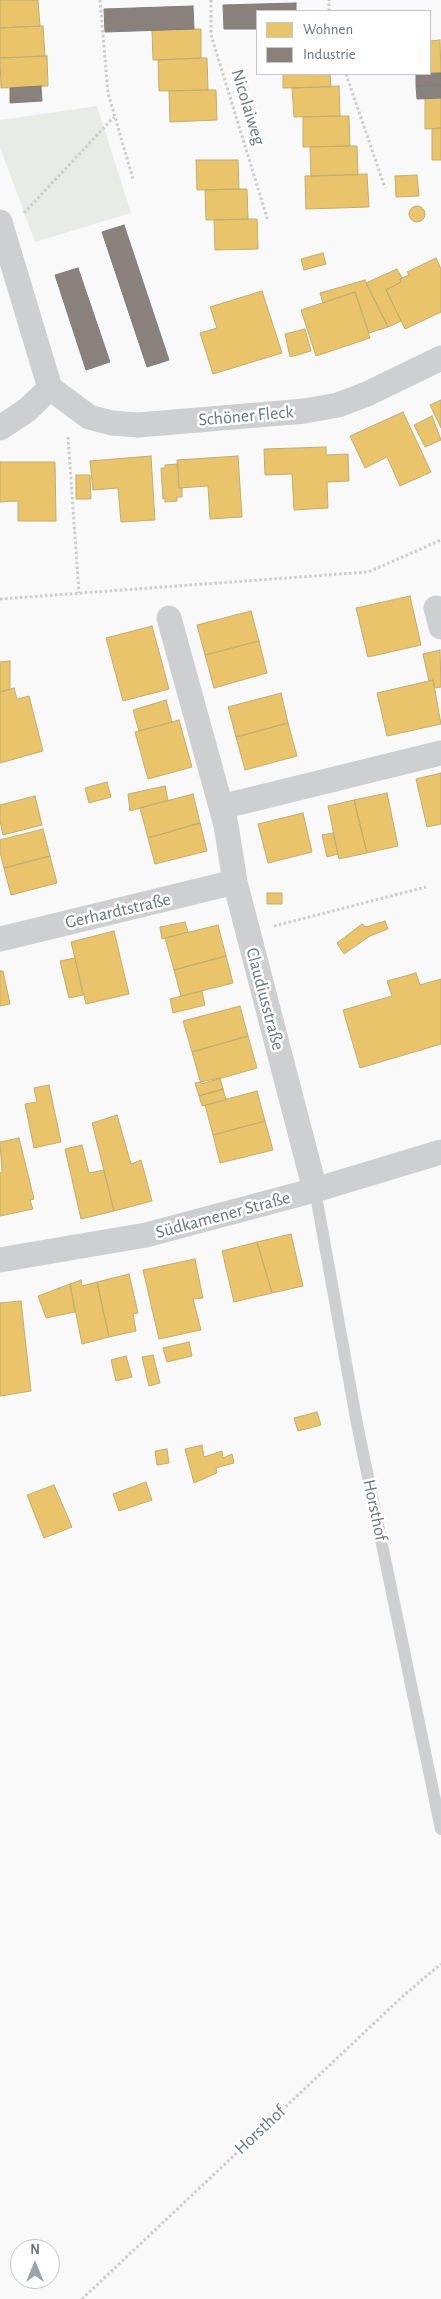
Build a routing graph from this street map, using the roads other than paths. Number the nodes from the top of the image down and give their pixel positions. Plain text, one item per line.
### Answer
1 (2, 228) edge
2 (441, 358) edge
3 (59, 395) junction
4 (0, 428) edge
5 (169, 618) dead end
6 (441, 753) edge
7 (221, 807) junction
8 (235, 882) junction
9 (0, 939) edge
10 (441, 1152) edge
11 (315, 1190) junction
12 (0, 1260) edge
13 (441, 1829) edge

1 - 3 street
2 - 3 street, Schöner Fleck
3 - 4 street
5 - 7 street, Claudiusstraße
6 - 7 street
7 - 8 street, Claudiusstraße
8 - 9 street, Gerhardtstraße
8 - 11 street, Claudiusstraße
10 - 11 street, Südkamener Straße
11 - 12 street, Südkamener Straße
11 - 13 lane, Horsthof

